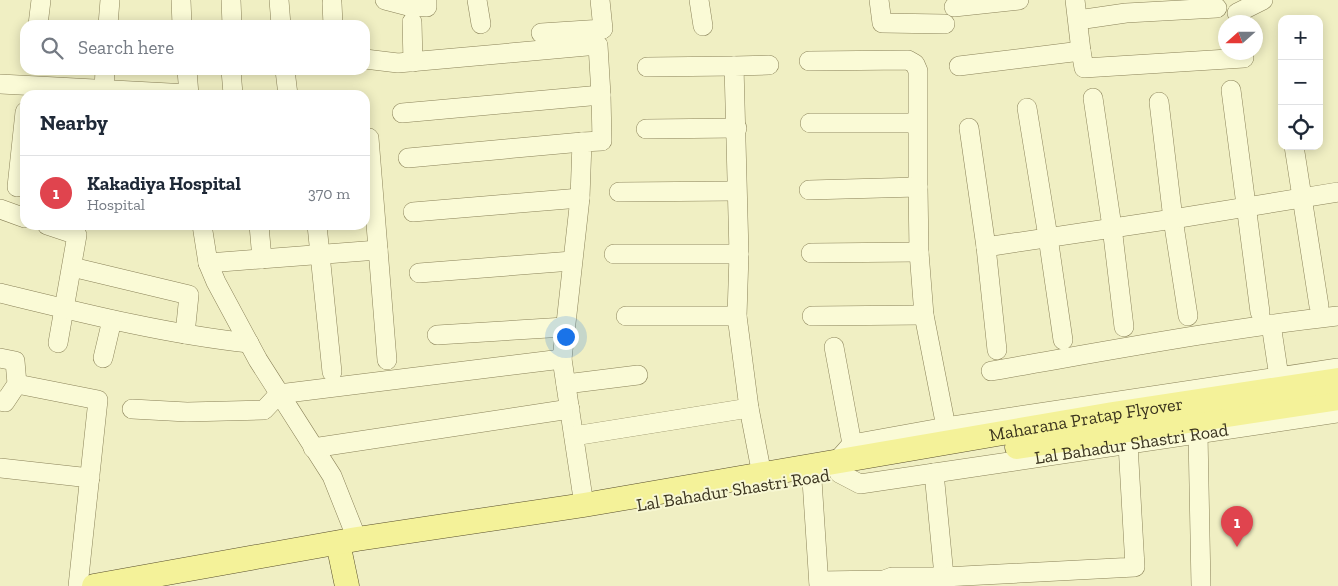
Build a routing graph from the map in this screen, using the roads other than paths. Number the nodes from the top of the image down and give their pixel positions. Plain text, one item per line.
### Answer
1 (42, 0) edge
2 (110, 0) edge
3 (181, 0) edge
4 (231, 0) edge
5 (279, 0) edge
6 (385, 0) edge
7 (427, 0) edge
8 (478, 0) edge
9 (600, 0) edge
10 (699, 0) edge
11 (879, 0) edge
12 (1019, 0) edge
13 (1076, 0) edge
14 (1264, 0) edge
15 (332, 4) dead end
16 (954, 7) dead end
17 (1125, 7) edge
18 (1217, 8) dead end
19 (1237, 13) dead end
20 (39, 20) edge
21 (108, 20) edge
22 (182, 20) edge
23 (232, 20) edge
24 (281, 20) edge
25 (333, 20) edge
26 (1078, 20) junction
27 (412, 22) dead end
28 (480, 24) dead end
29 (945, 24) dead end
30 (703, 26) dead end
31 (541, 34) dead end
32 (1080, 51) junction
33 (370, 60) edge
34 (810, 60) dead end
35 (1218, 60) edge
36 (413, 62) junction
37 (769, 65) dead end
38 (734, 66) junction
39 (959, 66) dead end
40 (647, 67) dead end
41 (105, 75) edge
42 (187, 75) edge
43 (231, 75) edge
44 (286, 75) edge
45 (0, 84) edge
46 (28, 84) edge
47 (104, 89) junction
48 (68, 90) edge
49 (97, 90) edge
50 (114, 90) edge
51 (189, 90) edge
52 (232, 90) edge
53 (287, 90) edge
54 (1231, 90) dead end
55 (601, 95) junction
56 (1093, 98) dead end
57 (1159, 102) dead end
58 (1027, 108) dead end
59 (402, 113) dead end
60 (810, 122) dead end
61 (917, 123) junction
62 (737, 128) junction
63 (969, 128) dead end
64 (646, 129) dead end
65 (370, 138) dead end
66 (582, 142) junction
67 (1295, 150) edge
68 (408, 158) dead end
69 (20, 159) edge
70 (17, 187) dead end
71 (918, 187) junction
72 (809, 190) dead end
73 (736, 191) junction
74 (619, 192) dead end
75 (1338, 192) edge
76 (580, 198) junction
77 (1302, 198) junction
78 (1246, 207) junction
79 (0, 209) edge
80 (413, 212) dead end
81 (20, 216) edge
82 (1174, 219) junction
83 (1112, 227) junction
84 (62, 230) edge
85 (203, 230) edge
86 (259, 230) edge
87 (318, 230) edge
88 (1048, 237) junction
89 (986, 247) junction
90 (378, 250) junction
91 (919, 252) junction
92 (811, 253) dead end
93 (614, 254) dead end
94 (739, 254) junction
95 (320, 255) junction
96 (262, 259) junction
97 (572, 261) junction
98 (208, 263) junction
99 (72, 266) junction
100 (418, 273) dead end
101 (0, 293) edge
102 (1319, 306) dead end
103 (65, 310) junction
104 (924, 315) junction
105 (626, 316) dead end
106 (737, 316) junction
107 (812, 316) dead end
108 (1188, 316) dead end
109 (1338, 316) edge
110 (1266, 318) junction
111 (112, 320) junction
112 (565, 327) junction
113 (1124, 327) dead end
114 (185, 334) junction
115 (437, 335) dead end
116 (1063, 340) dead end
117 (58, 343) dead end
118 (249, 344) junction
119 (834, 347) dead end
120 (998, 350) dead end
121 (0, 358) edge
122 (103, 358) dead end
123 (562, 359) junction
124 (387, 360) dead end
125 (1338, 368) edge
126 (991, 370) dead end
127 (332, 372) dead end
128 (638, 375) dead end
129 (1279, 377) junction
130 (1338, 380) edge
131 (16, 384) junction
132 (566, 384) junction
133 (279, 394) junction
134 (1338, 398) edge
135 (0, 401) edge
136 (132, 408) dead end
137 (749, 408) junction
138 (570, 409) junction
139 (1338, 413) edge
140 (946, 427) junction
141 (1198, 434) junction
142 (574, 436) junction
143 (852, 444) junction
144 (1128, 444) junction
145 (313, 448) junction
146 (877, 461) junction
147 (837, 467) junction
148 (0, 468) edge
149 (812, 472) junction
150 (934, 473) junction
151 (762, 475) junction
152 (90, 478) junction
153 (584, 505) junction
154 (345, 545) junction
155 (945, 582) edge
156 (819, 584) edge
157 (78, 586) edge
158 (94, 586) edge
159 (156, 586) edge
160 (347, 586) edge
161 (1201, 586) edge

1 - 20 street
2 - 21 street
3 - 22 street
4 - 23 street
5 - 24 street
6 - 7 street
8 - 28 street
9 - 31 street
10 - 30 street
11 - 29 street
12 - 16 street
13 - 26 street
14 - 19 street
15 - 25 street
17 - 18 street
17 - 26 street
26 - 32 street
27 - 36 street
32 - 35 street
32 - 39 street
33 - 36 street
34 - 61 street
36 - 55 street
37 - 38 street
38 - 40 street
38 - 62 street
41 - 47 street
42 - 51 street
43 - 52 street
44 - 53 street
45 - 46 street
46 - 48 street
47 - 49 street
47 - 50 street
54 - 78 street
55 - 59 street
55 - 66 street
56 - 83 street
57 - 82 street
58 - 88 street
60 - 61 street
61 - 71 street
62 - 64 street
62 - 73 street
63 - 89 street
65 - 90 street
66 - 68 street
66 - 76 street
67 - 77 street
69 - 70 street
71 - 72 street
71 - 91 street
73 - 74 street
73 - 94 street
75 - 77 street
76 - 80 street
76 - 97 street
77 - 78 street
77 - 102 street
78 - 82 street
78 - 110 street
79 - 81 street
82 - 83 street
82 - 108 street
83 - 88 street
83 - 113 street
84 - 99 street
85 - 98 street
86 - 96 street
87 - 95 street
88 - 89 street
88 - 116 street
89 - 120 street
90 - 95 street
90 - 124 street
91 - 92 street
91 - 104 street
93 - 94 street
94 - 106 street
95 - 96 street
95 - 127 street
96 - 98 street
97 - 100 street
97 - 112 street
98 - 118 street
99 - 103 street
99 - 114 street
101 - 103 street
103 - 111 street
103 - 117 street
104 - 107 street
104 - 140 street
105 - 106 street
106 - 137 street
109 - 110 street
110 - 126 street
110 - 129 street
111 - 114 street
111 - 122 street
112 - 115 street
112 - 123 street
114 - 118 street
118 - 133 street
119 - 143 street
121 - 131 street
123 - 132 street
123 - 133 street
125 - 129 street
128 - 132 street
129 - 140 street
130 - 146 main road, Maharana Pratap Flyover
131 - 135 street
131 - 152 street
132 - 138 street
133 - 136 street
133 - 145 street
134 - 146 main road, Maharana Pratap Flyover
137 - 142 street
137 - 151 street
138 - 142 street
138 - 145 street
139 - 141 street, Lal Bahadur Shastri Road
140 - 143 street
141 - 144 street, Lal Bahadur Shastri Road
141 - 161 street
142 - 153 street
143 - 147 street
144 - 150 street, Lal Bahadur Shastri Road
144 - 155 street
145 - 154 street
146 - 147 main road, Maharana Pratap Flyover
147 - 149 main road, Lal Bahadur Shastri Road
147 - 150 street, Lal Bahadur Shastri Road
148 - 152 street
149 - 151 main road
149 - 154 main road, Lal Bahadur Shastri Road
149 - 156 street
150 - 155 street
151 - 153 main road
152 - 157 street
153 - 154 main road
154 - 158 main road
154 - 159 main road, Lal Bahadur Shastri Road
154 - 160 main road
155 - 156 street

